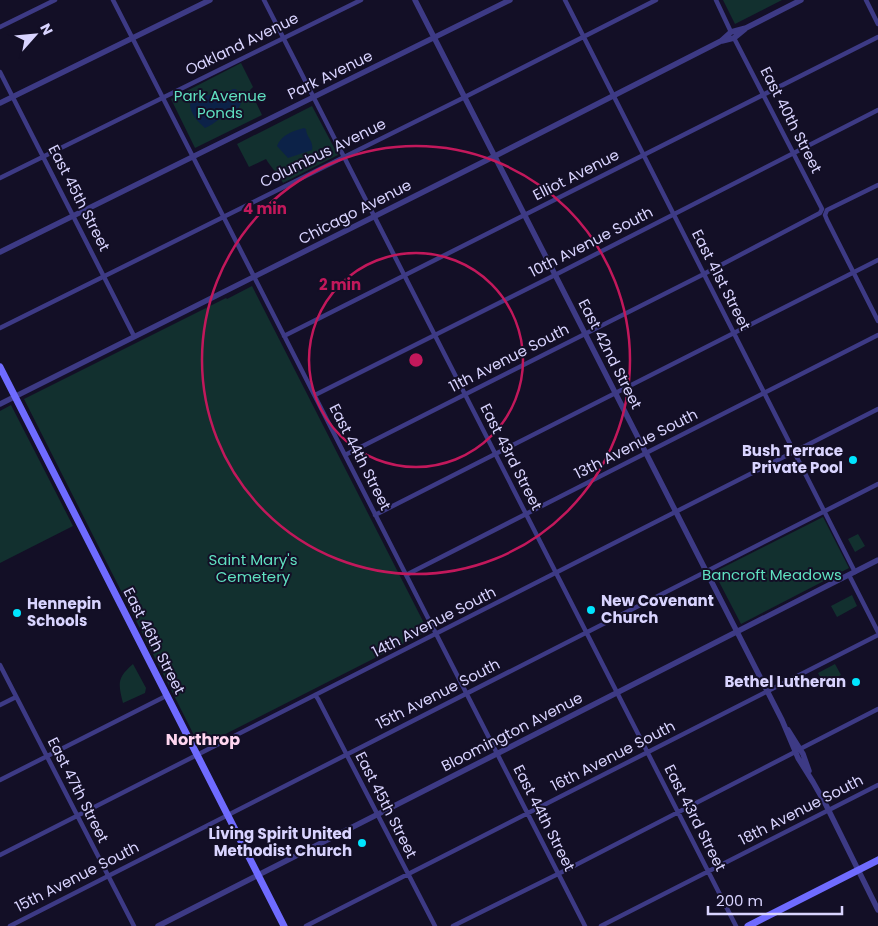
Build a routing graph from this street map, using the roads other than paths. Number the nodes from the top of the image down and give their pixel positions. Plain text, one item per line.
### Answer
1 (55, 0) edge
2 (113, 0) edge
3 (210, 0) edge
4 (264, 0) edge
5 (361, 0) edge
6 (415, 0) edge
7 (510, 0) edge
8 (566, 0) edge
9 (656, 0) edge
10 (716, 0) edge
11 (801, 0) edge
12 (866, 0) edge
13 (878, 24) edge
14 (0, 27) edge
15 (733, 35) junction
16 (584, 36) junction
17 (878, 37) edge
18 (134, 38) junction
19 (284, 38) junction
20 (435, 38) junction
21 (0, 72) edge
22 (763, 94) junction
23 (614, 96) junction
24 (13, 97) junction
25 (163, 97) junction
26 (314, 97) junction
27 (465, 97) junction
28 (0, 103) edge
29 (878, 110) edge
30 (794, 154) junction
31 (644, 155) junction
32 (44, 156) junction
33 (194, 156) junction
34 (494, 156) junction
35 (344, 157) junction
36 (0, 178) edge
37 (878, 185) edge
38 (674, 214) junction
39 (525, 215) junction
40 (819, 215) joint
41 (74, 216) junction
42 (224, 216) junction
43 (375, 216) junction
44 (0, 252) edge
45 (878, 260) edge
46 (854, 272) junction
47 (704, 274) junction
48 (555, 275) junction
49 (104, 276) junction
50 (254, 276) junction
51 (405, 276) junction
52 (878, 320) edge
53 (0, 328) edge
54 (585, 333) junction
55 (734, 333) junction
56 (435, 335) junction
57 (878, 335) edge
58 (134, 336) junction
59 (284, 336) junction
60 (0, 367) edge
61 (764, 393) junction
62 (616, 394) junction
63 (315, 395) junction
64 (465, 395) junction
65 (14, 396) junction
66 (0, 404) edge
67 (878, 409) edge
68 (795, 452) junction
69 (646, 453) junction
70 (495, 454) junction
71 (345, 455) junction
72 (878, 484) edge
73 (824, 512) junction
74 (676, 513) junction
75 (526, 514) junction
76 (375, 515) junction
77 (878, 560) edge
78 (706, 572) junction
79 (556, 573) junction
80 (852, 573) junction
81 (406, 575) junction
82 (736, 632) junction
83 (587, 633) junction
84 (436, 634) junction
85 (878, 634) edge
86 (0, 665) edge
87 (767, 691) junction
88 (617, 693) junction
89 (467, 694) junction
90 (315, 695) junction
91 (166, 696) junction
92 (16, 697) junction
93 (0, 705) edge
94 (878, 709) edge
95 (797, 750) junction
96 (647, 753) junction
97 (497, 754) junction
98 (197, 755) junction
99 (347, 755) junction
100 (47, 757) junction
101 (0, 780) edge
102 (878, 785) edge
103 (828, 811) junction
104 (678, 812) junction
105 (528, 813) junction
106 (377, 814) junction
107 (227, 815) junction
108 (77, 816) junction
109 (0, 855) edge
110 (878, 860) edge
111 (858, 870) junction
112 (708, 872) junction
113 (408, 874) junction
114 (558, 874) junction
115 (258, 875) junction
116 (108, 876) junction
117 (878, 910) edge
118 (10, 926) edge
119 (134, 926) edge
120 (158, 926) edge
121 (284, 926) edge
122 (306, 926) edge
123 (435, 926) edge
124 (454, 926) edge
125 (585, 926) edge
126 (601, 926) edge
127 (736, 926) edge
128 (748, 926) edge

1 - 14 street
2 - 18 street, East 44th Street
3 - 18 street
4 - 19 street, East 43rd Street
5 - 19 street, Oakland Avenue
6 - 20 street, East 42nd Street
7 - 20 street, Park Avenue
8 - 16 street, East 41st Street
9 - 16 street, Columbus Avenue
10 - 15 street, East 40th Street
11 - 15 street, Chicago Avenue
12 - 13 street
15 - 22 street, East 40th Street
15 - 23 street, Chicago Avenue
16 - 23 street, East 41st Street
16 - 27 street, Columbus Avenue
17 - 22 street, Elliot Avenue
18 - 24 street
18 - 25 street, East 44th Street
19 - 25 street, Oakland Avenue
19 - 26 street, East 43rd Street
20 - 26 street, Park Avenue
20 - 27 street, East 42nd Street
21 - 24 street, East 45th Street
22 - 30 street, East 40th Street
22 - 31 street, Elliot Avenue
23 - 31 street, East 41st Street
23 - 34 street, Chicago Avenue
24 - 28 street
24 - 32 street, East 45th Street
25 - 32 street, Oakland Avenue
25 - 33 street, East 44th Street
26 - 33 street, Park Avenue
26 - 35 street, East 43rd Street
27 - 34 street, East 42nd Street
27 - 35 street, Columbus Avenue
29 - 30 street, 10th Avenue South
30 - 38 street, 10th Avenue South
30 - 40 street, East 40th Street
31 - 38 street, East 41st Street
31 - 39 street, Elliot Avenue
32 - 36 street, Oakland Avenue
32 - 41 street, East 45th Street
33 - 41 street, Park Avenue
33 - 42 street, East 44th Street
34 - 39 street, East 42nd Street
34 - 43 street, Chicago Avenue
35 - 42 street, Columbus Avenue
35 - 43 street, East 43rd Street
37 - 46 street
38 - 47 street, East 41st Street
38 - 48 street, 10th Avenue South
39 - 48 street, East 42nd Street
39 - 51 street, Elliot Avenue
40 - 47 street, 11th Avenue South
41 - 44 street, Park Avenue
41 - 49 street, East 45th Street
42 - 49 street, Columbus Avenue
42 - 50 street, East 44th Street
43 - 50 street, Chicago Avenue
43 - 51 street, East 43rd Street
45 - 46 street
46 - 52 street
46 - 55 street
47 - 54 street, 11th Avenue South
47 - 55 street, East 41st Street
48 - 54 street, East 42nd Street
48 - 56 street, 10th Avenue South
49 - 53 street, Columbus Avenue
49 - 58 street, East 45th Street
50 - 58 street, Chicago Avenue
50 - 59 street, East 44th Street
51 - 56 street, East 43rd Street
51 - 59 street, Elliot Avenue
54 - 62 street, East 42nd Street
54 - 64 street, 11th Avenue South
55 - 61 street, East 41st Street
55 - 62 street
56 - 63 street, 10th Avenue South
56 - 64 street, East 43rd Street
57 - 61 street, 13th Avenue South
58 - 65 street, Chicago Avenue
59 - 63 street, East 44th Street
60 - 65 main road, East 46th Street
61 - 68 street, East 41st Street
61 - 69 street, 13th Avenue South
62 - 69 street, East 42nd Street
62 - 70 street
63 - 71 street, East 44th Street
64 - 70 street, East 43rd Street
64 - 71 street, 11th Avenue South
65 - 66 street, Chicago Avenue
65 - 91 main road, East 46th Street
67 - 68 street, 14th Avenue South
68 - 73 street, East 41st Street
68 - 74 street, 14th Avenue South
69 - 74 street, East 42nd Street
69 - 75 street, 13th Avenue South
70 - 75 street, East 43rd Street
70 - 76 street
71 - 76 street, East 44th Street
72 - 73 street, 15th Avenue South
73 - 78 street, 15th Avenue South
73 - 80 street, East 41st Street
74 - 78 street, East 42nd Street
74 - 79 street, 14th Avenue South
75 - 79 street, East 43rd Street
75 - 81 street, 13th Avenue South
76 - 81 street, East 44th Street
77 - 80 street, Bloomington Avenue
78 - 82 street, East 42nd Street
78 - 83 street, 15th Avenue South
79 - 83 street, East 43rd Street
79 - 84 street, 14th Avenue South
80 - 82 street, Bloomington Avenue
80 - 85 street, East 41st Street
81 - 84 street, East 44th Street
82 - 87 street, East 42nd Street
82 - 88 street, Bloomington Avenue
83 - 88 street, East 43rd Street
83 - 89 street, 15th Avenue South
84 - 89 street, East 44th Street
84 - 90 street, 14th Avenue South
85 - 87 street, 16th Avenue South
86 - 92 street, East 47th Street
87 - 95 street, East 42nd Street
87 - 96 street, 16th Avenue South
88 - 96 street, East 43rd Street
88 - 97 street, Bloomington Avenue
89 - 97 street, East 44th Street
89 - 99 street, 15th Avenue South
90 - 98 street, 14th Avenue South
90 - 99 street, East 45th Street
91 - 98 main road, East 46th Street
91 - 100 street
92 - 93 street
92 - 100 street, East 47th Street
94 - 95 street
95 - 103 street, East 42nd Street
95 - 104 street
96 - 104 street, East 43rd Street
96 - 105 street, 16th Avenue South
97 - 105 street, East 44th Street
97 - 106 street, Bloomington Avenue
98 - 107 main road, East 46th Street
98 - 108 street, 14th Avenue South
99 - 106 street, East 45th Street
99 - 107 street, 15th Avenue South
100 - 101 street
100 - 108 street, East 47th Street
102 - 103 street, 18th Avenue South
103 - 111 street, East 42nd Street
103 - 112 street, 18th Avenue South
104 - 112 street, East 43rd Street
104 - 114 street
105 - 113 street, 16th Avenue South
105 - 114 street, East 44th Street
106 - 113 street, East 45th Street
106 - 115 street, Bloomington Avenue
107 - 115 main road, East 46th Street
107 - 116 street, 15th Avenue South
108 - 109 street, 14th Avenue South
108 - 116 street, East 47th Street
110 - 111 main road
111 - 117 street, East 42nd Street
111 - 128 main road
112 - 126 street, 18th Avenue South
112 - 127 street, East 43rd Street
113 - 122 street, 16th Avenue South
113 - 123 street, East 45th Street
114 - 124 street
114 - 125 street, East 44th Street
115 - 120 street, Bloomington Avenue
115 - 121 main road, East 46th Street
116 - 118 street, 15th Avenue South
116 - 119 street, East 47th Street

